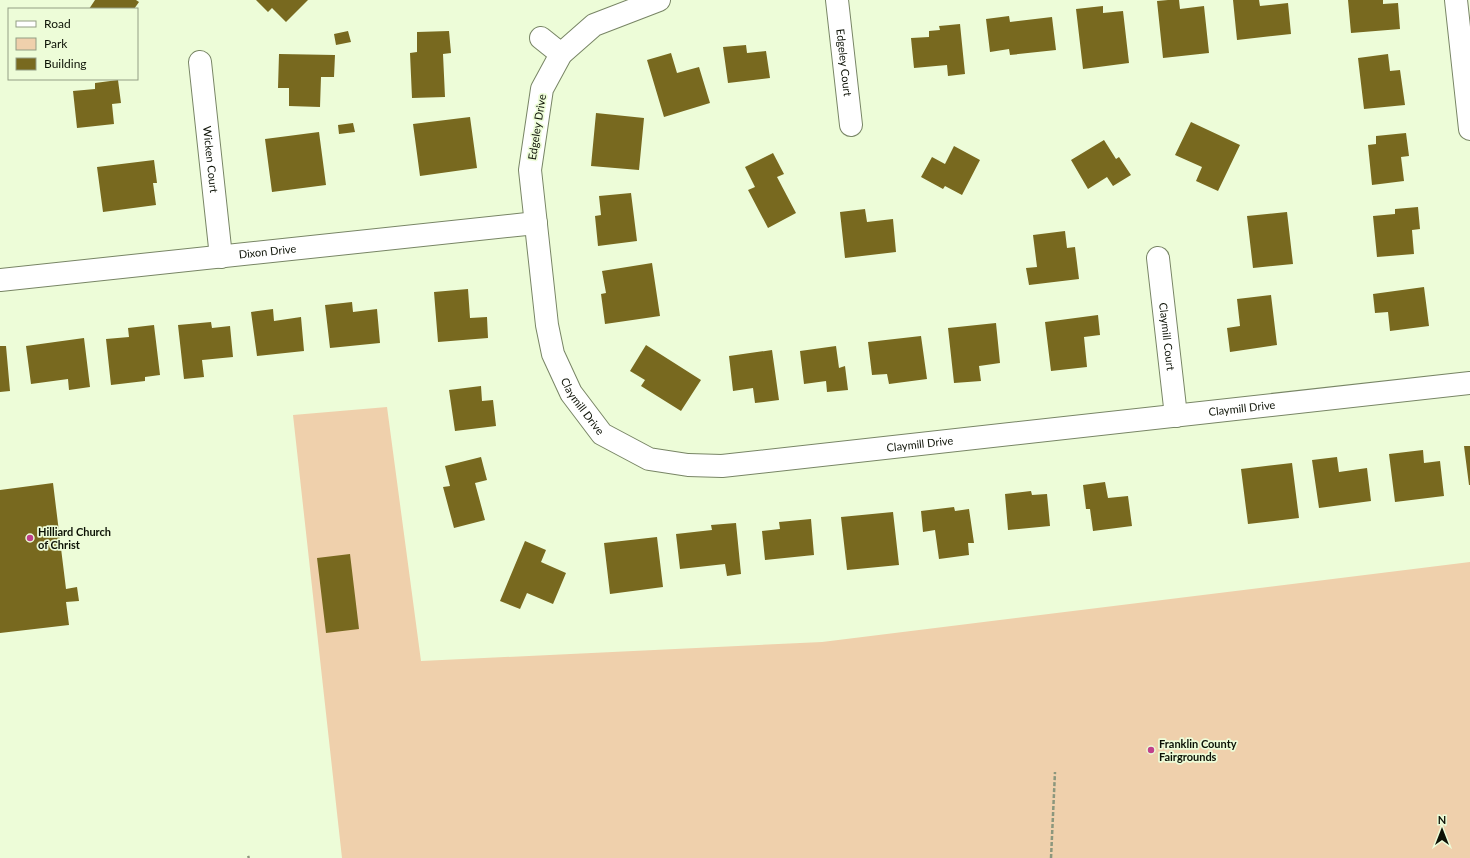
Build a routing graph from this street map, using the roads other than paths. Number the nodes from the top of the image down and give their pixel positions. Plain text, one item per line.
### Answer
1 (659, 0) edge
2 (837, 0) edge
3 (1456, 0) edge
4 (541, 38) dead end
5 (561, 54) junction
6 (200, 62) dead end
7 (851, 125) dead end
8 (1470, 129) edge
9 (536, 223) junction
10 (221, 256) junction
11 (1158, 258) dead end
12 (0, 280) edge
13 (1470, 383) edge
14 (1176, 416) junction

1 - 5 street, Edgeley Drive
2 - 7 street, Edgeley Court
3 - 8 street
4 - 5 street
5 - 9 street, Edgeley Drive
6 - 10 street, Wicken Court
9 - 10 street, Dixon Drive
9 - 14 street, Claymill Drive
10 - 12 street, Dixon Drive
11 - 14 street, Claymill Court
13 - 14 street, Claymill Drive

